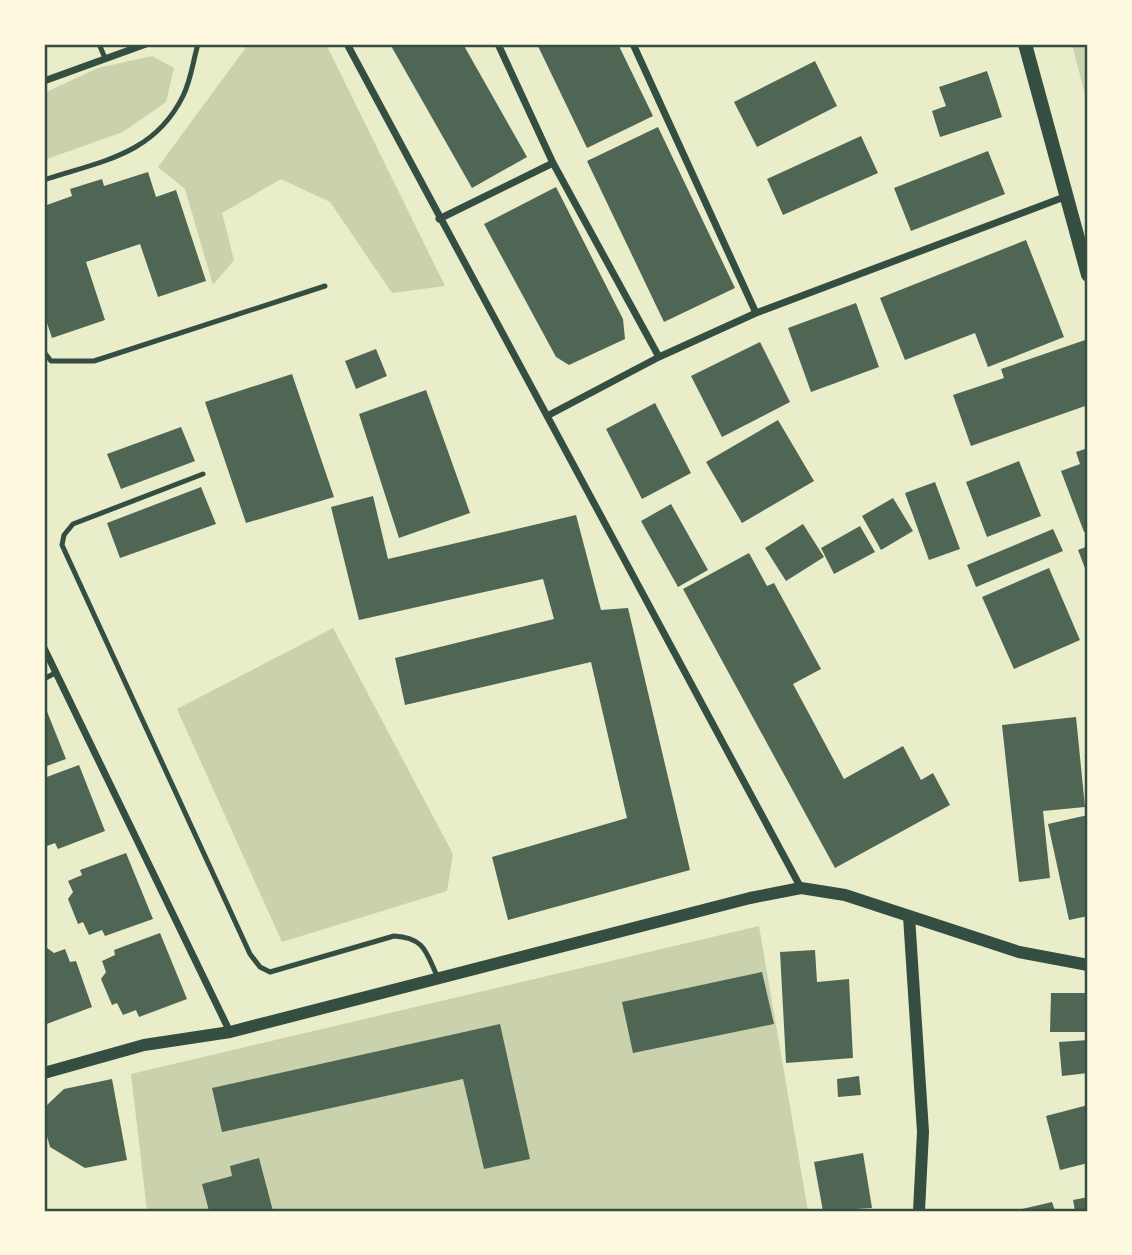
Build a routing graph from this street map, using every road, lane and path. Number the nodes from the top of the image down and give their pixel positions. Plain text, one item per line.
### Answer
1 (99, 44) edge
2 (146, 44) edge
3 (198, 44) edge
4 (347, 44) edge
5 (498, 44) edge
6 (633, 44) edge
7 (1025, 44) edge
8 (105, 58) junction
9 (44, 80) edge
10 (553, 163) junction
11 (44, 180) edge
12 (1067, 196) junction
13 (439, 219) junction
14 (1088, 275) edge
15 (326, 286) dead end
16 (757, 313) junction
17 (44, 352) edge
18 (659, 357) junction
19 (547, 416) junction
20 (203, 474) dead end
21 (44, 648) edge
22 (55, 673) junction
23 (44, 679) edge
24 (801, 888) junction
25 (909, 916) junction
26 (1088, 965) edge
27 (438, 978) junction
28 (230, 1032) junction
29 (44, 1073) edge
30 (919, 1211) edge

1 - 8 lane
2 - 8 street
3 - 11 lane
4 - 13 street
5 - 10 street
6 - 16 street
7 - 12 main road
8 - 9 street
10 - 13 street
10 - 18 street
12 - 14 main road
12 - 16 street
13 - 19 street
15 - 17 lane
16 - 18 street
18 - 19 street
19 - 24 street
20 - 27 lane
21 - 22 street
22 - 23 lane
22 - 28 street
24 - 25 street
24 - 27 street
25 - 26 street
25 - 30 street
27 - 28 street
28 - 29 street

